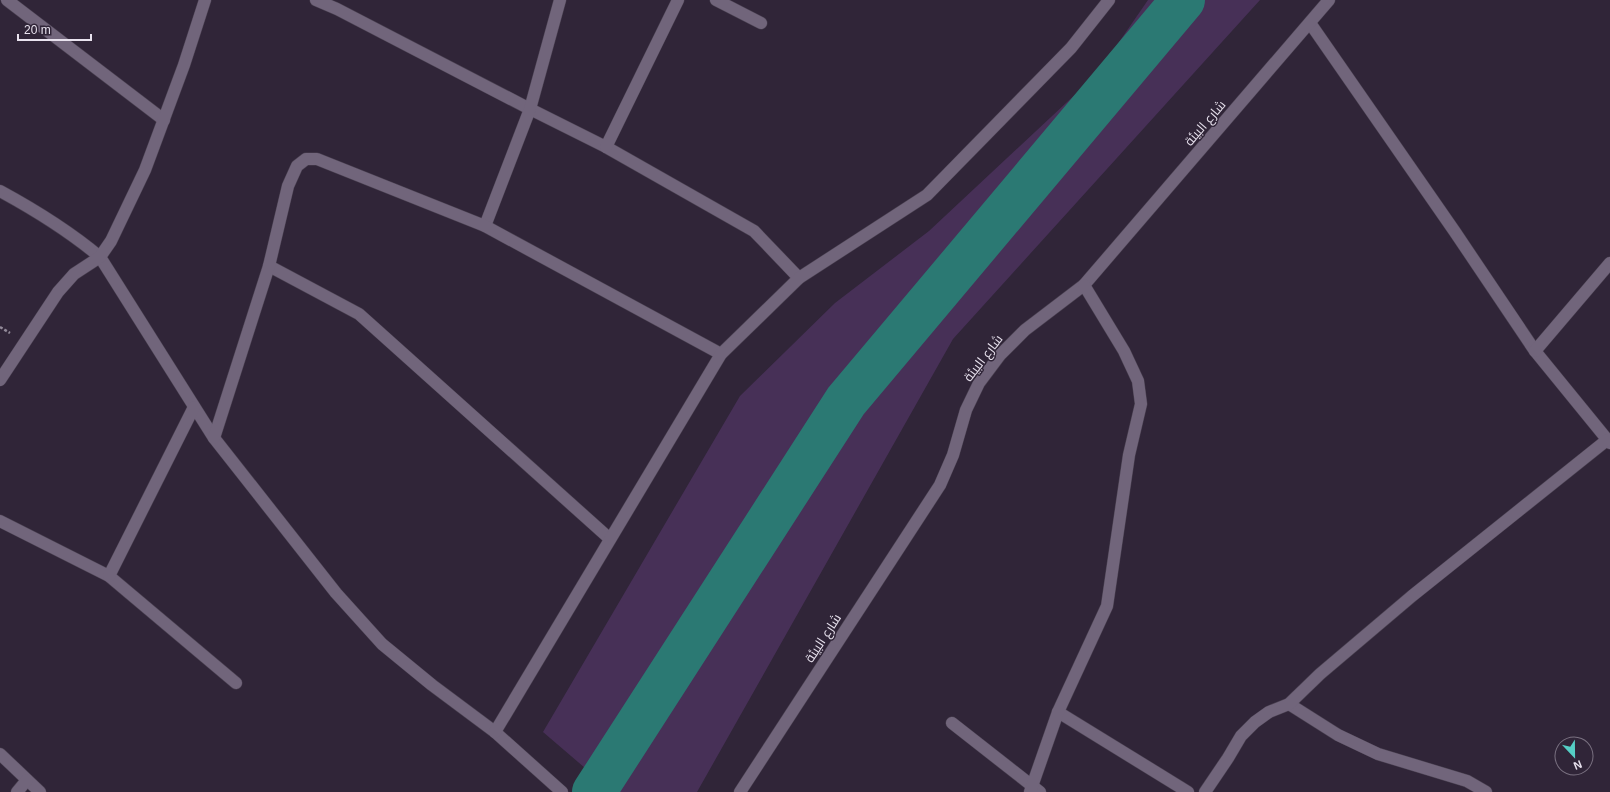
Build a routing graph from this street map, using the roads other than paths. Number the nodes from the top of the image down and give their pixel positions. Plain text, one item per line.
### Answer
1 (7, 0) edge
2 (205, 0) edge
3 (316, 0) edge
4 (560, 0) edge
5 (678, 0) edge
6 (716, 0) edge
7 (1109, 0) edge
8 (1329, 0) edge
9 (339, 5) edge
10 (761, 23) dead end
11 (1310, 23) junction
12 (530, 110) junction
13 (164, 120) junction
14 (606, 147) junction
15 (0, 191) edge
16 (485, 226) junction
17 (100, 257) junction
18 (1610, 263) edge
19 (269, 266) junction
20 (799, 278) junction
21 (1084, 285) junction
22 (1535, 351) junction
23 (721, 354) junction
24 (0, 380) edge
25 (194, 407) junction
26 (214, 438) junction
27 (1609, 442) edge
28 (0, 521) edge
29 (610, 539) junction
30 (109, 576) junction
31 (236, 683) dead end
32 (1289, 704) junction
33 (1058, 712) junction
34 (952, 723) dead end
35 (495, 732) junction
36 (0, 754) edge
37 (27, 780) junction
38 (1034, 790) edge
39 (17, 792) edge
40 (40, 792) edge
41 (562, 792) edge
42 (740, 792) edge
43 (1188, 792) edge
44 (1204, 792) edge
45 (1486, 792) edge

1 - 13 street
2 - 13 street
3 - 9 street
4 - 12 street
5 - 14 street
6 - 10 street
7 - 20 street
8 - 11 street, شارع البيئة
9 - 12 street
11 - 21 street, شارع البيئة
11 - 22 street
12 - 14 street
12 - 16 street
13 - 17 street
14 - 20 street
15 - 17 street
16 - 19 street
16 - 23 street
17 - 24 street
17 - 25 street
18 - 22 street
19 - 26 street
19 - 29 street
20 - 23 street
21 - 33 street
21 - 42 street, شارع البيئة
22 - 27 street
23 - 29 street
25 - 26 street
25 - 30 street
26 - 35 street
27 - 32 street
28 - 30 street
29 - 35 street
30 - 31 street
32 - 44 street
32 - 45 street
33 - 38 street
33 - 43 street
34 - 38 street
35 - 41 street
36 - 37 street
37 - 39 street
37 - 40 street

